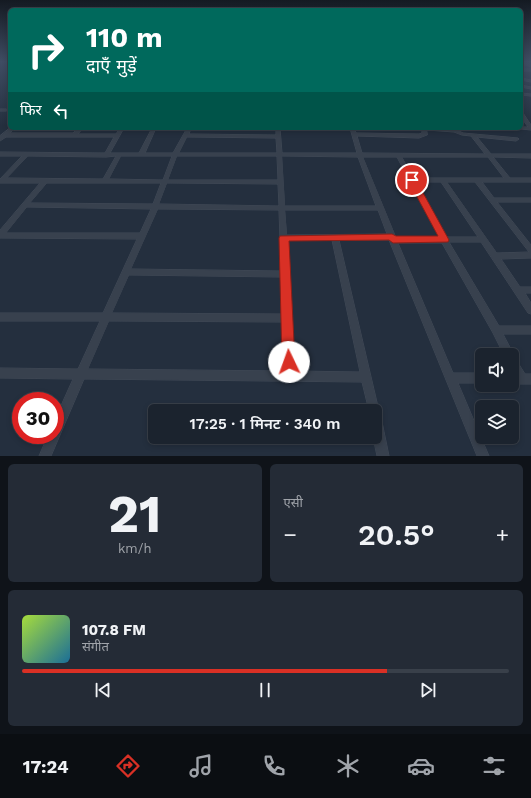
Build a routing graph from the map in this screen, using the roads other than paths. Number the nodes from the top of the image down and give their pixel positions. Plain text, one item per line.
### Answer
1 (0, 110) edge
2 (6, 110) dead end
3 (523, 118) edge
4 (531, 128) edge
5 (11, 130) edge
6 (49, 130) edge
7 (79, 130) edge
8 (121, 130) edge
9 (153, 130) edge
10 (278, 130) edge
11 (353, 130) edge
12 (425, 130) edge
13 (455, 130) edge
14 (187, 132) edge
15 (354, 134) junction
16 (44, 135) junction
17 (473, 135) junction
18 (74, 136) junction
19 (118, 136) junction
20 (2, 137) edge
21 (279, 137) junction
22 (516, 139) dead end
23 (0, 154) edge
24 (27, 154) junction
25 (106, 155) junction
26 (119, 155) junction
27 (141, 155) junction
28 (175, 155) junction
29 (360, 155) junction
30 (280, 156) junction
31 (399, 156) junction
32 (488, 156) junction
33 (531, 156) edge
34 (412, 180) junction
35 (443, 180) junction
36 (477, 180) junction
37 (508, 180) junction
38 (531, 180) edge
39 (1, 181) edge
40 (45, 181) junction
41 (105, 181) junction
42 (165, 182) junction
43 (282, 182) junction
44 (492, 200) junction
45 (531, 200) edge
46 (25, 205) junction
47 (155, 207) junction
48 (282, 208) junction
49 (381, 208) junction
50 (0, 235) edge
51 (142, 236) junction
52 (284, 238) junction
53 (335, 238) junction
54 (393, 238) junction
55 (484, 239) junction
56 (444, 240) junction
57 (531, 250) edge
58 (531, 255) edge
59 (496, 256) junction
60 (126, 272) junction
61 (285, 274) junction
62 (518, 290) junction
63 (531, 290) edge
64 (531, 310) edge
65 (0, 316) edge
66 (105, 316) junction
67 (287, 318) junction
68 (496, 330) junction
69 (531, 330) edge
70 (505, 348) edge
71 (0, 373) edge
72 (81, 373) junction
73 (290, 376) junction
74 (367, 377) junction
75 (450, 378) junction
76 (475, 378) edge
77 (373, 404) edge
78 (64, 412) edge
79 (50, 444) edge
80 (381, 444) edge
81 (45, 456) edge
82 (383, 456) edge
83 (483, 456) edge

1 - 2 street
3 - 4 street
5 - 20 street
6 - 16 street
7 - 18 street
8 - 19 street
9 - 27 street
10 - 21 street
11 - 15 street
12 - 15 street
13 - 17 street
14 - 21 street
14 - 28 street
15 - 29 street
16 - 18 street
16 - 20 street
17 - 22 street
17 - 32 street
18 - 19 street
19 - 25 street
21 - 30 street
23 - 24 street
24 - 25 street
24 - 39 street
25 - 26 street
26 - 27 street
26 - 41 street
27 - 28 street
28 - 30 street
28 - 42 street
29 - 30 street
29 - 31 street
29 - 49 street
30 - 43 street
31 - 32 street
31 - 34 street
32 - 33 street
32 - 37 street
34 - 35 street
34 - 56 street
35 - 36 street
35 - 55 street
36 - 37 street
36 - 44 street
37 - 38 street
39 - 40 street
40 - 41 street
40 - 46 street
41 - 42 street
42 - 43 street
42 - 47 street
43 - 48 street
44 - 45 street
44 - 57 street
46 - 47 street
46 - 50 street
47 - 48 street
47 - 51 street
48 - 49 street
48 - 52 street
49 - 54 street
50 - 51 street
51 - 60 street
52 - 53 street
52 - 61 street
53 - 54 street
53 - 74 street
54 - 56 street
54 - 75 street
55 - 56 street
55 - 59 street
56 - 68 street
58 - 59 street
59 - 62 street
60 - 61 street
60 - 66 street
61 - 67 street
62 - 63 street
62 - 64 street
65 - 66 street
66 - 67 street
66 - 72 street
67 - 73 street
68 - 69 street
68 - 70 street
71 - 72 street
72 - 73 street
72 - 78 street
73 - 74 street
74 - 77 street
75 - 76 street
75 - 83 street
79 - 81 street
80 - 82 street

